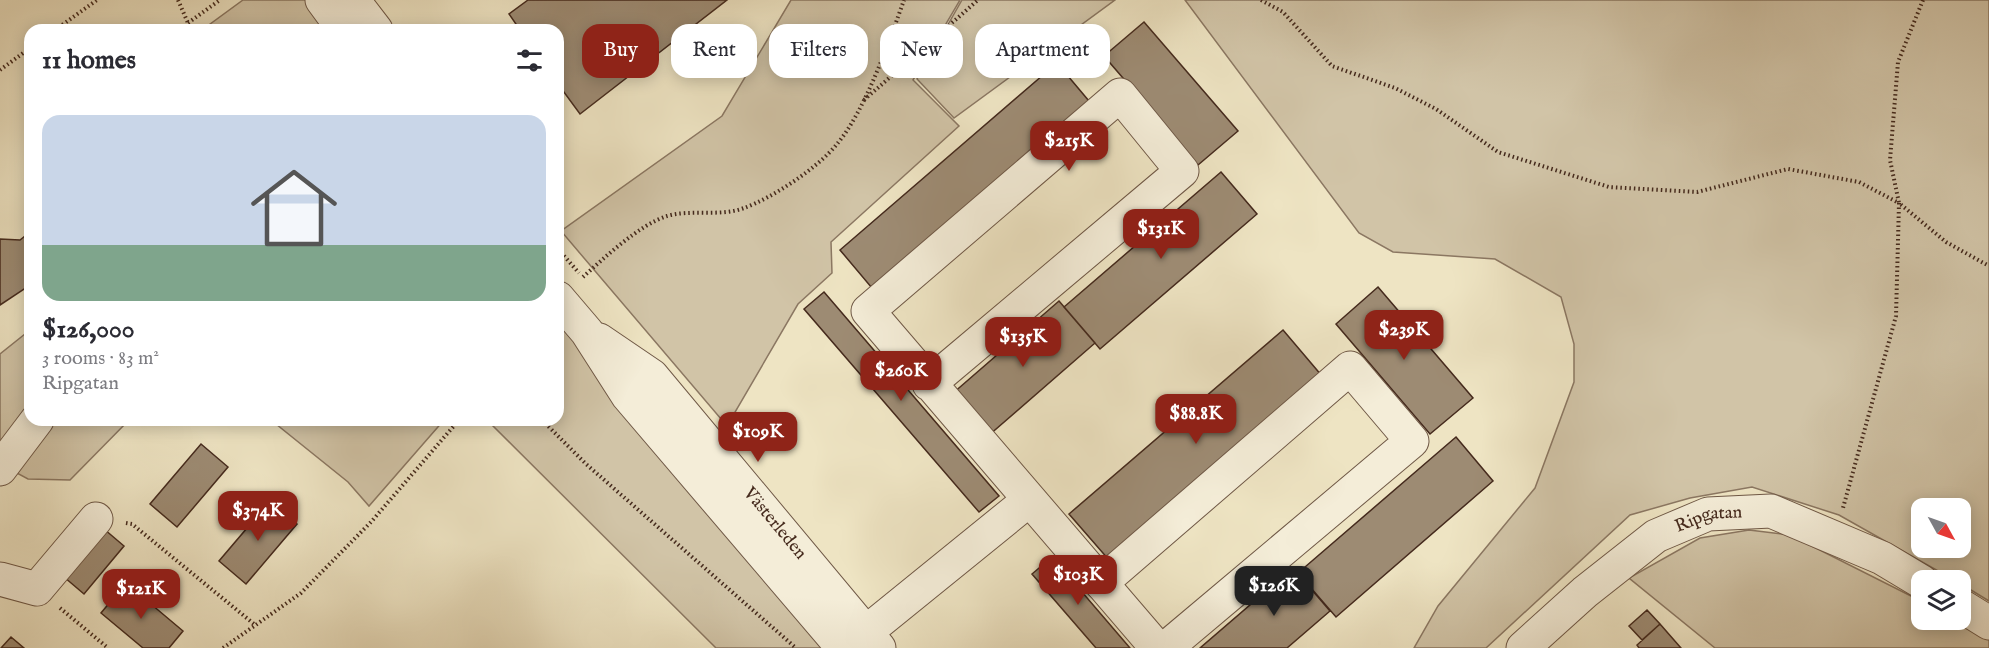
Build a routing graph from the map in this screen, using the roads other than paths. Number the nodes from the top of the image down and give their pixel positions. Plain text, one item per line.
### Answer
1 (322, 0) edge
2 (353, 0) edge
3 (340, 24) edge
4 (371, 24) edge
5 (564, 306) edge
6 (929, 384) junction
7 (32, 426) edge
8 (0, 469) edge
9 (1029, 500) junction
10 (96, 519) road end
11 (1911, 575) edge
12 (0, 579) edge
13 (1101, 583) junction
14 (1971, 611) edge
15 (1989, 622) edge
16 (859, 644) edge
17 (1157, 648) edge
18 (1166, 648) edge
19 (1523, 648) edge

1 - 3 street
2 - 4 street
5 - 16 street, Västerleden
6 - 6 street
6 - 9 street
7 - 8 street
9 - 13 street
9 - 16 street
10 - 12 street
11 - 19 street, Ripgatan
13 - 17 street
13 - 18 street
14 - 15 street

